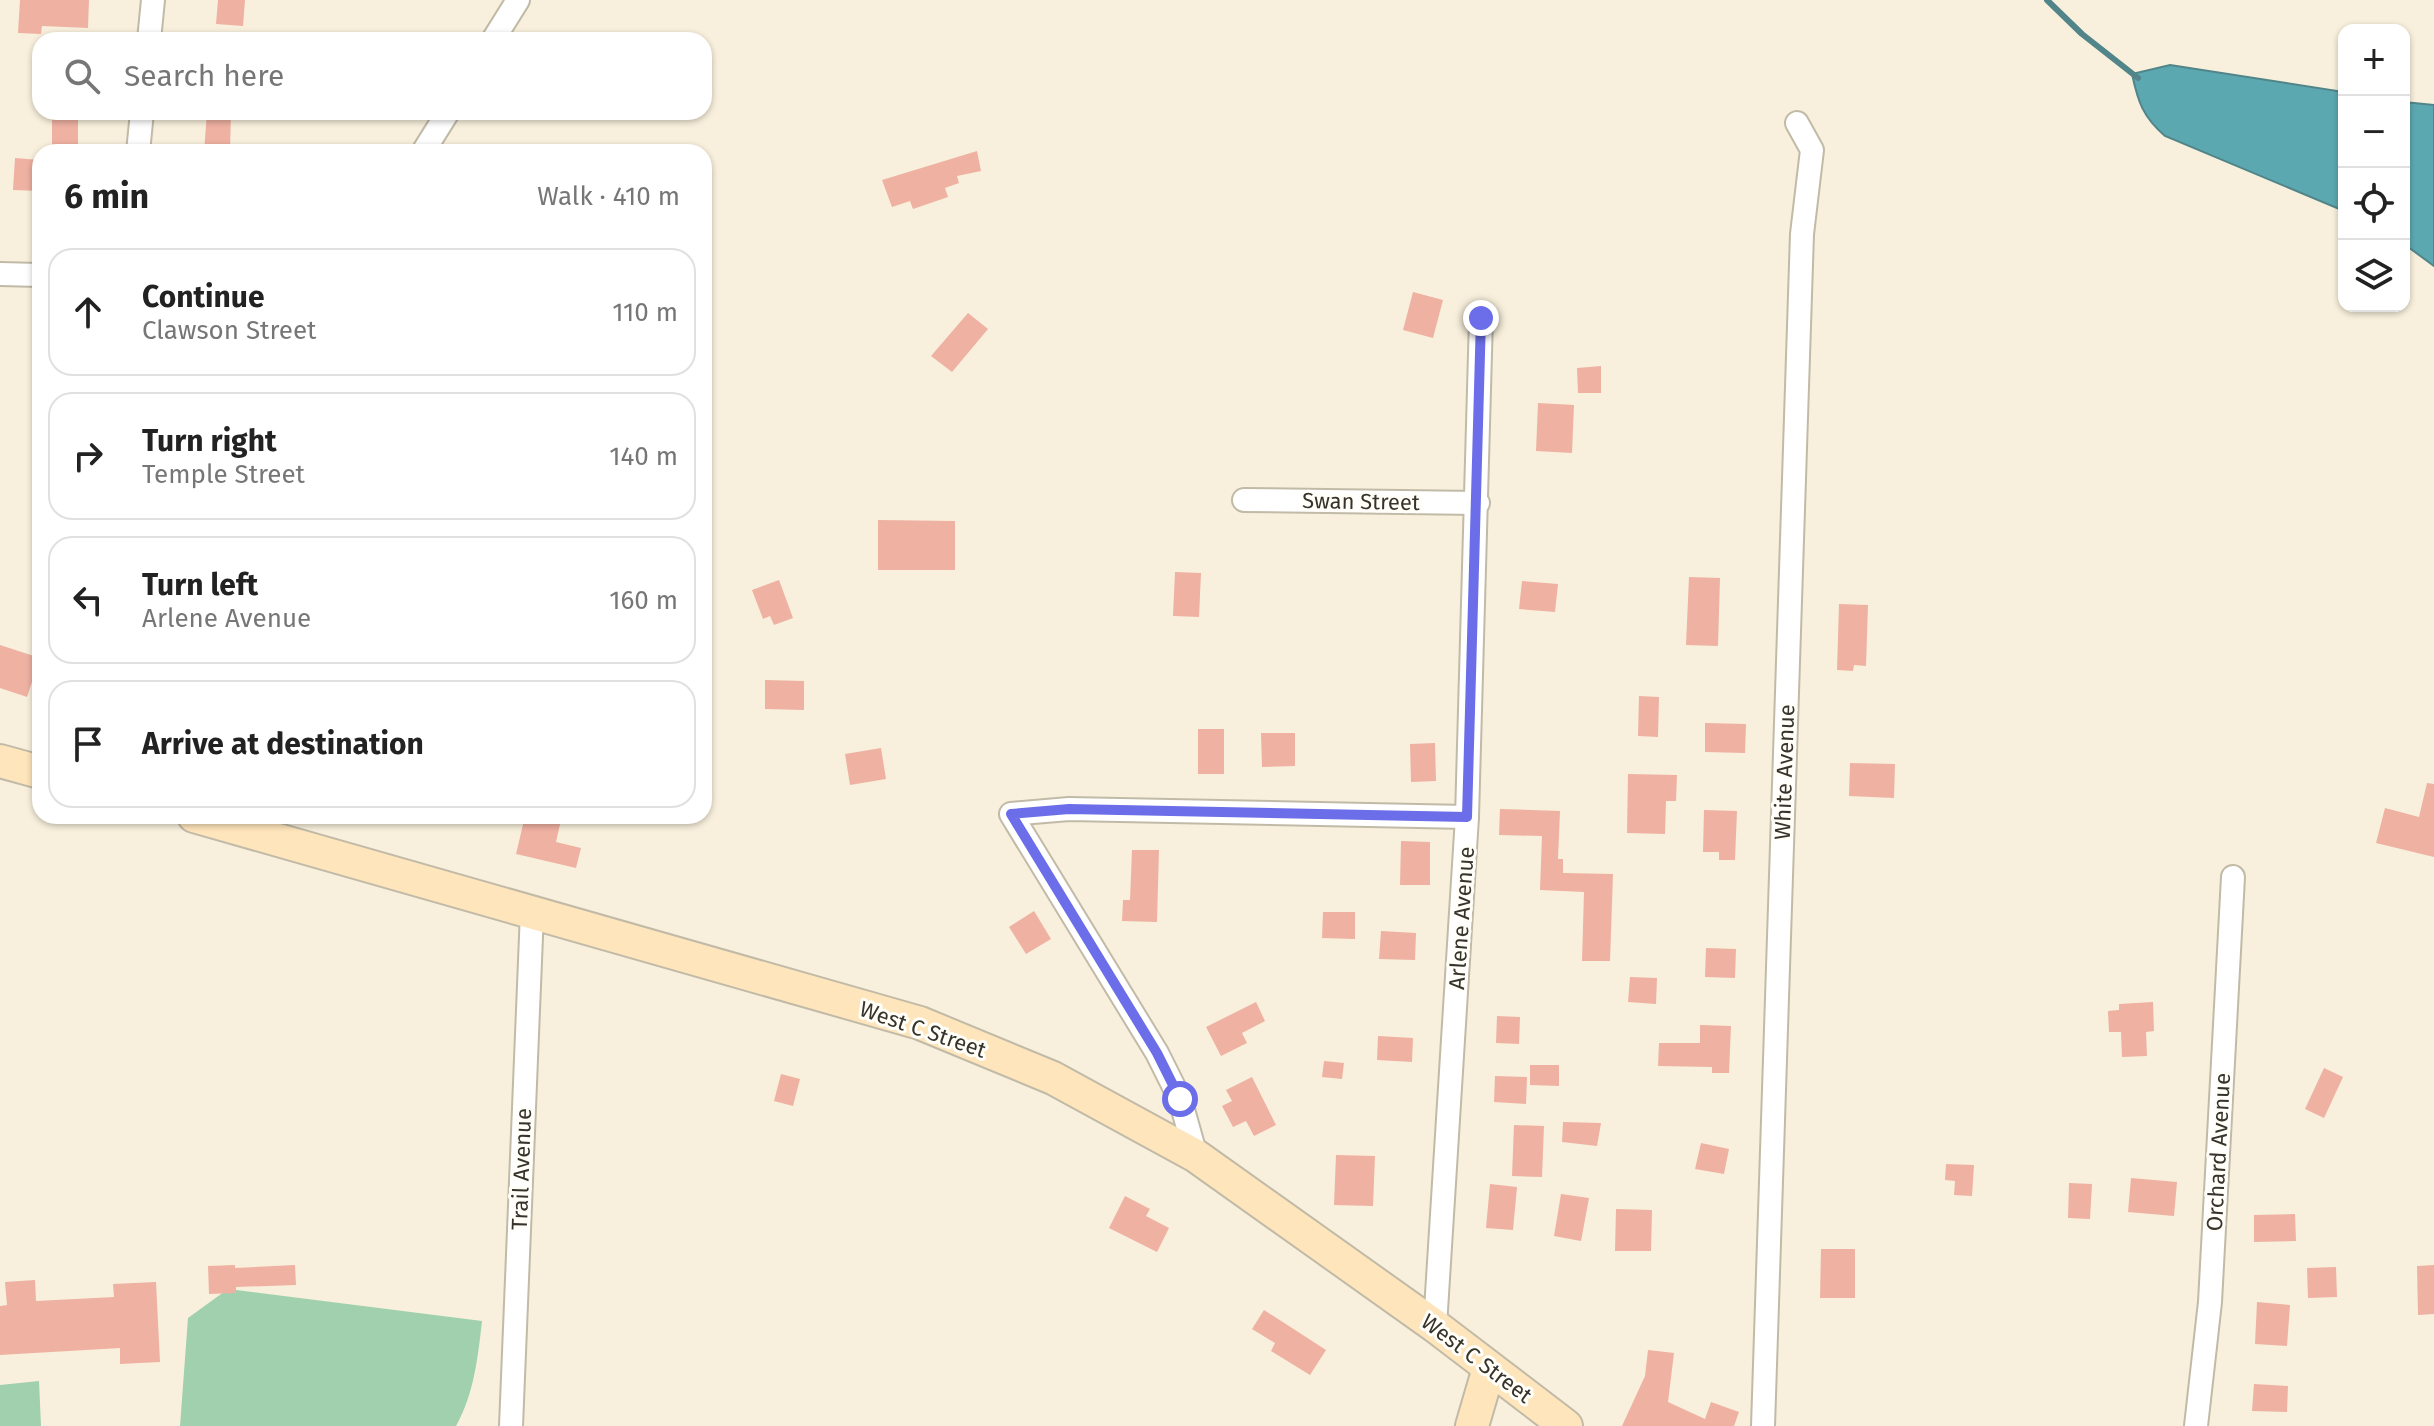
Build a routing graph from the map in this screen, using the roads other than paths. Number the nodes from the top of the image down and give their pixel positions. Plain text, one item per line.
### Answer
1 (153, 0) edge
2 (518, 0) edge
3 (150, 32) edge
4 (498, 32) edge
5 (141, 120) edge
6 (443, 120) edge
7 (1797, 123) dead end
8 (139, 144) edge
9 (428, 144) edge
10 (0, 274) edge
11 (32, 275) edge
12 (1481, 318) dead end
13 (1244, 500) dead end
14 (1478, 503) junction
15 (0, 761) edge
16 (32, 770) edge
17 (1467, 817) junction
18 (222, 824) edge
19 (2233, 877) dead end
20 (532, 912) junction
21 (1196, 1156) junction
22 (1435, 1326) junction
23 (1489, 1368) junction
24 (511, 1426) edge
25 (1472, 1426) edge
26 (1566, 1426) edge
27 (1763, 1426) edge
28 (2196, 1426) edge

1 - 3 street
2 - 4 street
5 - 8 street
6 - 9 street
7 - 27 street, White Avenue
10 - 11 street
12 - 14 street, Arlene Avenue
13 - 14 street, Swan Street
14 - 17 street, Arlene Avenue
15 - 16 main road
17 - 21 street
17 - 22 street, Arlene Avenue
18 - 20 main road, West C Street
19 - 28 street, Orchard Avenue
20 - 21 main road, West C Street
20 - 24 street, Trail Avenue
21 - 22 main road, West C Street
22 - 23 main road, West C Street
23 - 25 main road
23 - 26 main road, West C Street

